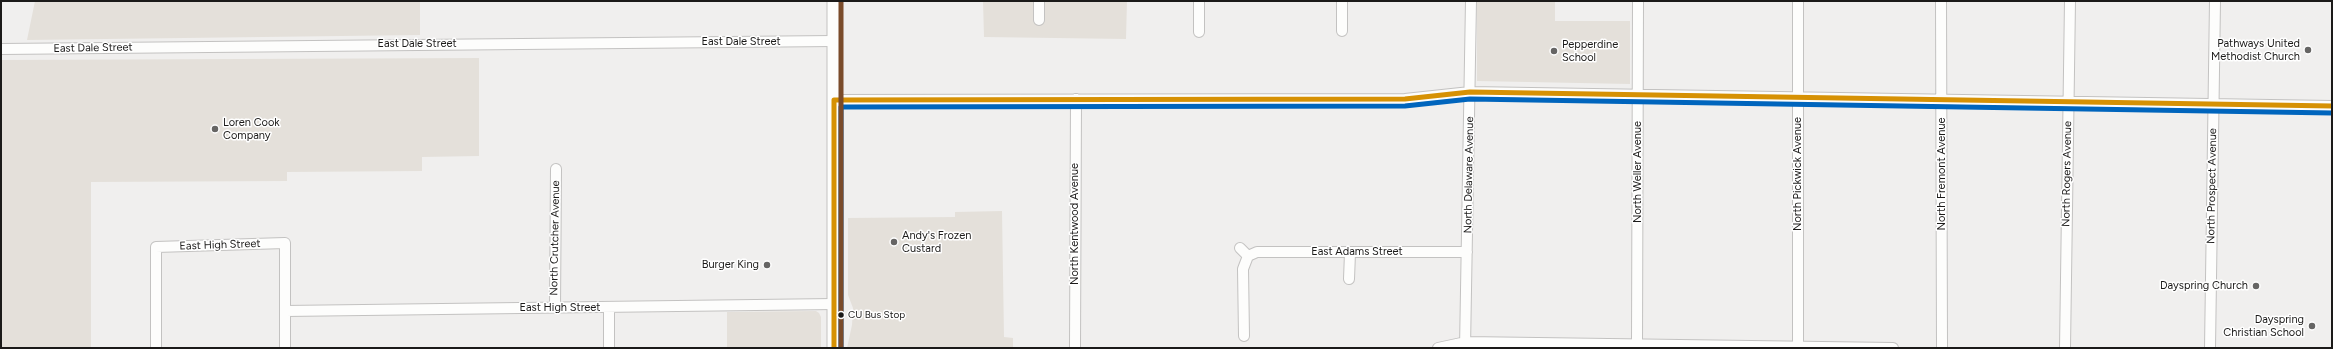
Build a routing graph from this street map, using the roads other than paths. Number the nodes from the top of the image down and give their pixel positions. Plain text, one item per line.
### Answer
1 (834, 1) edge
2 (1039, 1) edge
3 (1199, 1) edge
4 (1342, 1) edge
5 (1471, 1) edge
6 (1638, 1) edge
7 (1798, 1) edge
8 (1941, 1) edge
9 (2070, 1) edge
10 (2215, 1) edge
11 (1039, 20) dead end
12 (1342, 31) dead end
13 (1199, 32) dead end
14 (834, 41) junction
15 (1, 49) edge
16 (1470, 92) junction
17 (1638, 94) junction
18 (1798, 98) junction
19 (1076, 99) junction
20 (834, 100) junction
21 (1942, 100) junction
22 (2068, 102) junction
23 (2214, 104) junction
24 (2332, 106) edge
25 (556, 169) dead end
26 (1240, 248) dead end
27 (1467, 252) junction
28 (1350, 253) junction
29 (1248, 256) junction
30 (1349, 279) dead end
31 (834, 304) junction
32 (555, 308) junction
33 (609, 308) junction
34 (285, 311) junction
35 (1244, 336) dead end
36 (1637, 343) junction
37 (1466, 345) edge
38 (1597, 346) edge
39 (1795, 347) edge
40 (156, 348) edge
41 (285, 348) edge
42 (609, 348) edge
43 (834, 348) edge
44 (1075, 348) edge
45 (1438, 348) edge
46 (1892, 348) edge
47 (1942, 348) edge
48 (2064, 348) edge
49 (2210, 348) edge

1 - 14 main road
2 - 11 street
3 - 13 street
4 - 12 street
5 - 16 street, North Delaware Avenue
6 - 17 street, North Weller Avenue
7 - 18 street, North Pickwick Avenue
8 - 21 street, North Fremont Avenue
9 - 22 street, North Rogers Avenue
10 - 23 street, North Prospect Avenue
14 - 15 street, East Dale Street
14 - 20 main road
16 - 17 street
16 - 19 street
16 - 27 street, North Delaware Avenue
17 - 18 street
17 - 36 street, North Weller Avenue
18 - 21 street
18 - 39 street, North Pickwick Avenue
19 - 20 street
19 - 44 street, North Kentwood Avenue
20 - 31 main road
21 - 22 street
21 - 47 street, North Fremont Avenue
22 - 23 street
22 - 48 street, North Rogers Avenue
23 - 24 street
23 - 49 street, North Prospect Avenue
25 - 32 street, North Crutcher Avenue
26 - 29 street
27 - 28 street, East Adams Street
27 - 37 street, North Delaware Avenue
28 - 29 street, East Adams Street
28 - 30 street
29 - 35 street
31 - 33 street, East High Street
31 - 43 main road
32 - 33 street, East High Street
32 - 34 street, East High Street
33 - 42 street
34 - 40 street, East High Street
34 - 41 street
36 - 38 street
36 - 39 street
37 - 38 street
37 - 45 street
39 - 46 street

